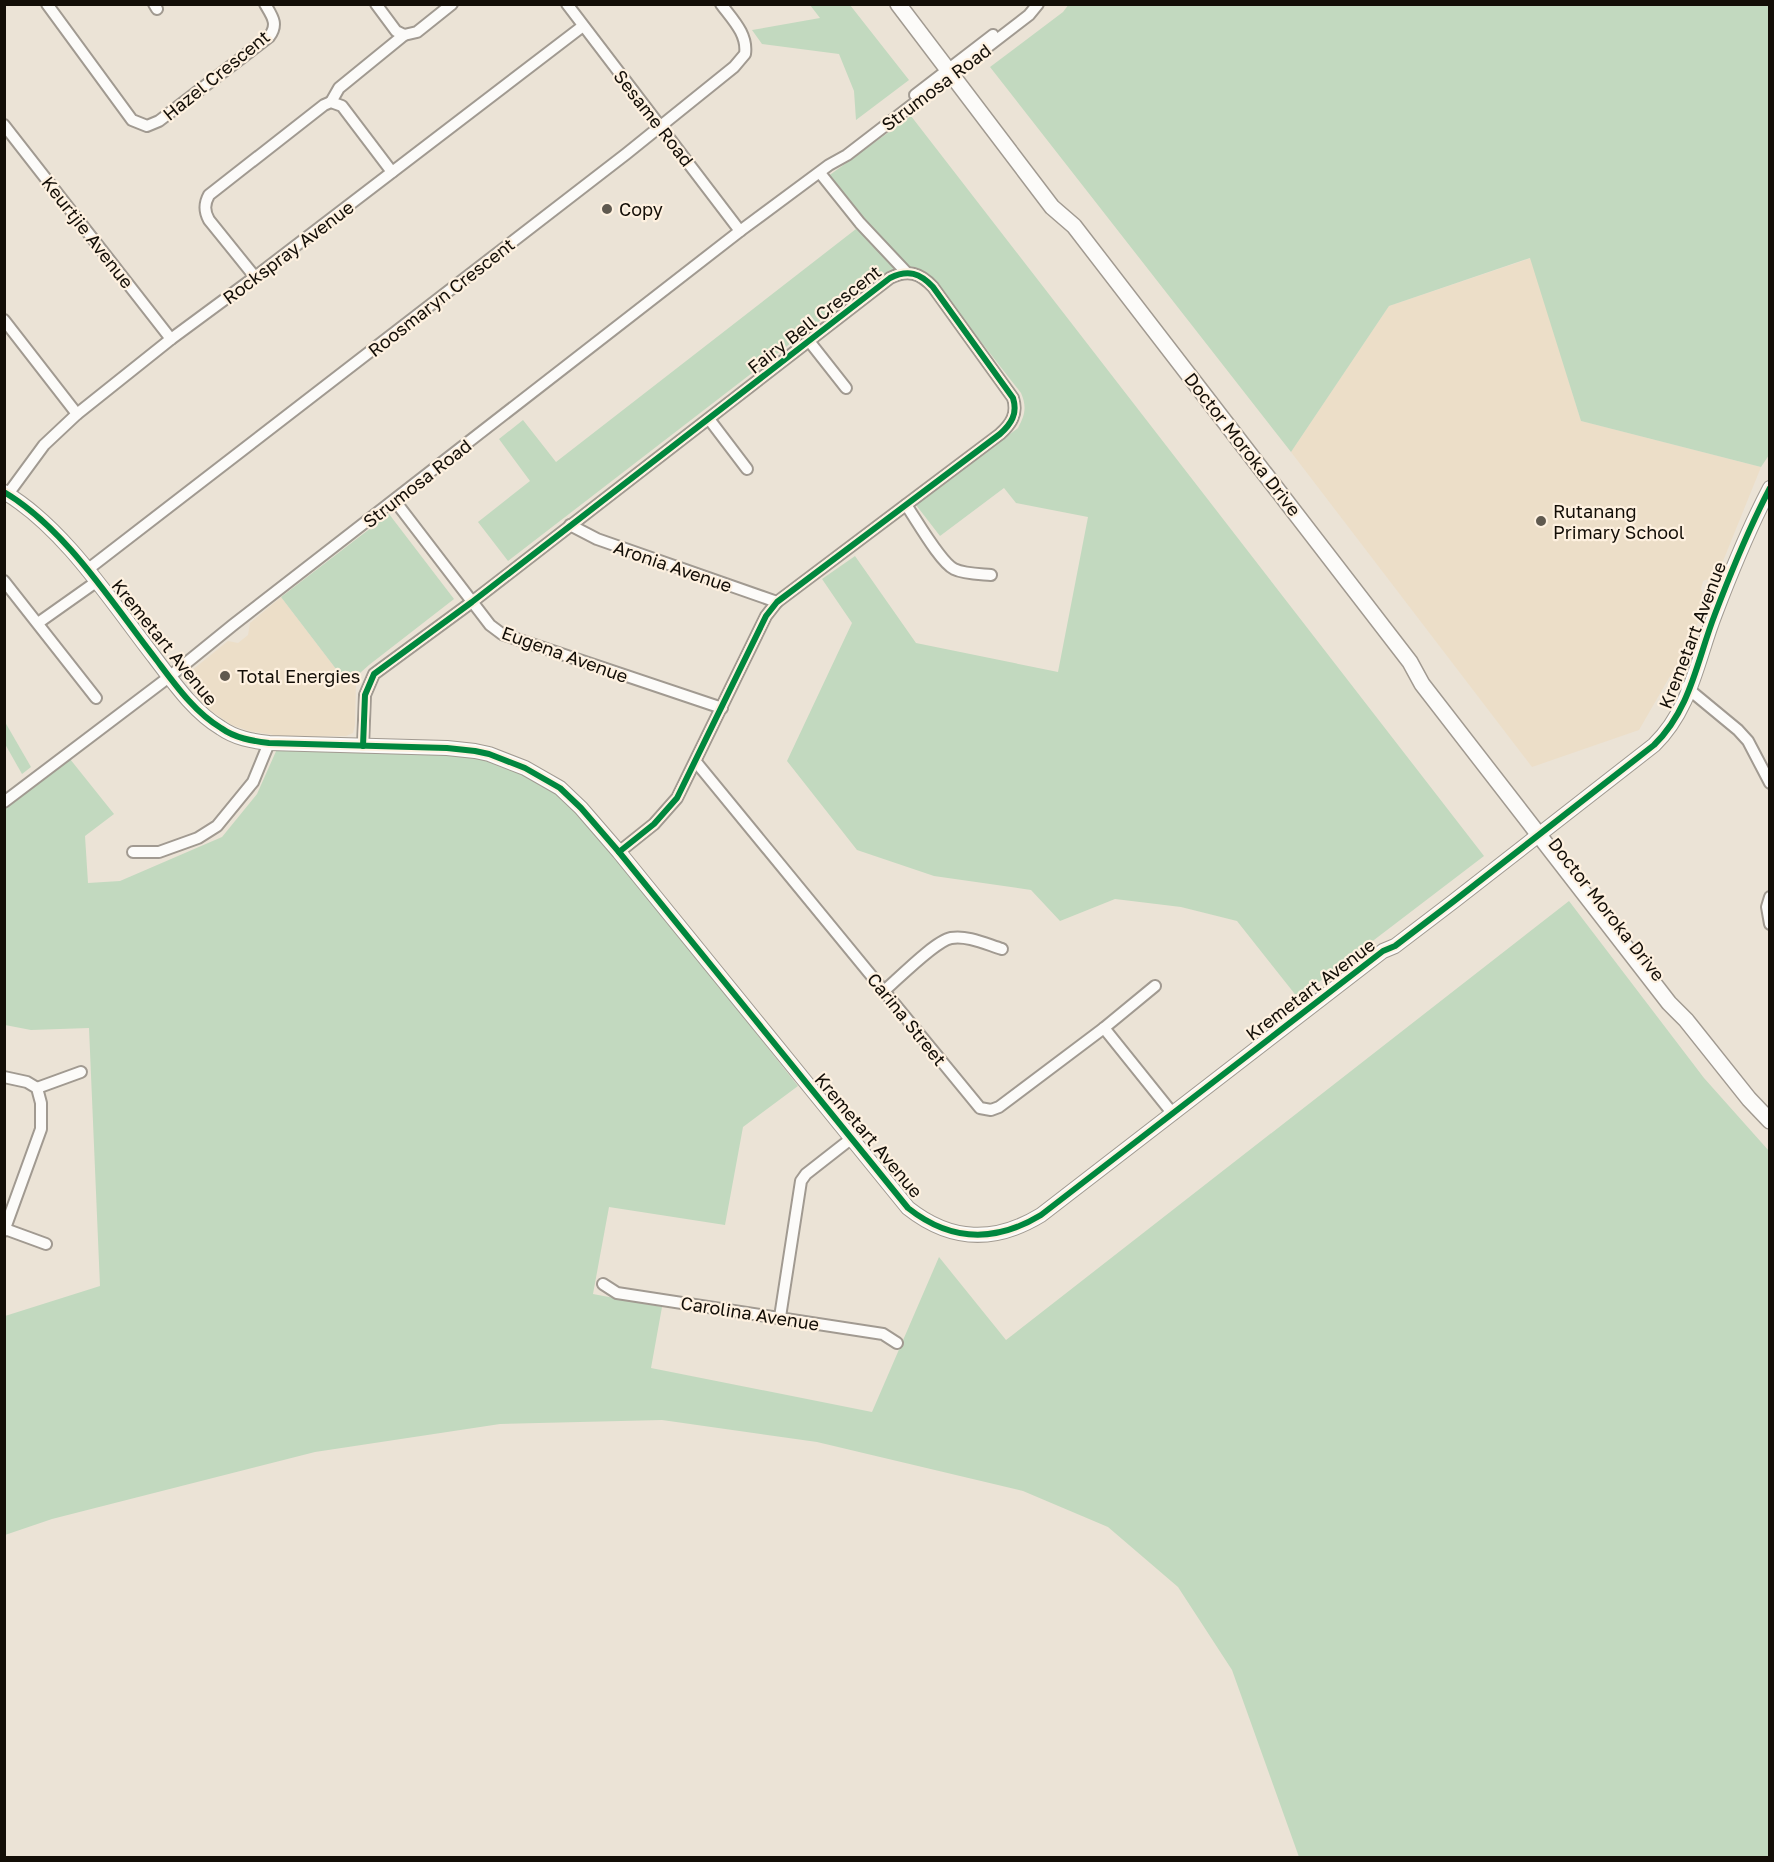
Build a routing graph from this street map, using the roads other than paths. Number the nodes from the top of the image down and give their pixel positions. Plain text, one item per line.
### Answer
1 (48, 4) edge
2 (265, 4) edge
3 (375, 4) edge
4 (452, 4) edge
5 (567, 4) edge
6 (721, 4) edge
7 (898, 4) edge
8 (909, 4) edge
9 (1037, 4) edge
10 (583, 26) junction
11 (404, 35) junction
12 (954, 69) junction
13 (331, 102) junction
14 (4, 125) edge
15 (660, 125) junction
16 (392, 172) junction
17 (820, 173) junction
18 (740, 231) junction
19 (907, 273) junction
20 (255, 277) junction
21 (4, 320) edge
22 (171, 339) junction
23 (809, 341) junction
24 (846, 388) dead end
25 (77, 414) junction
26 (709, 419) junction
27 (747, 469) dead end
28 (1770, 488) edge
29 (6, 493) edge
30 (395, 501) junction
31 (906, 505) junction
32 (570, 525) junction
33 (87, 570) junction
34 (991, 575) dead end
35 (96, 582) junction
36 (5, 584) edge
37 (472, 602) junction
38 (777, 602) junction
39 (38, 623) junction
40 (169, 677) junction
41 (1690, 684) junction
42 (96, 698) dead end
43 (722, 708) junction
44 (269, 743) junction
45 (363, 746) junction
46 (696, 762) junction
47 (1770, 783) edge
48 (4, 802) edge
49 (1539, 828) junction
50 (133, 852) dead end
51 (619, 852) junction
52 (1770, 897) edge
53 (1770, 924) edge
54 (1002, 949) dead end
55 (1155, 986) dead end
56 (884, 991) junction
57 (1104, 1028) junction
58 (81, 1072) dead end
59 (4, 1077) edge
60 (37, 1088) junction
61 (1173, 1114) junction
62 (1770, 1121) edge
63 (852, 1138) junction
64 (5, 1230) edge
65 (46, 1244) dead end
66 (603, 1284) dead end
67 (780, 1317) junction
68 (897, 1343) dead end

1 - 2 street, Hazel Crescent
3 - 11 street
4 - 11 street
5 - 10 street, Sesame Road
6 - 15 street, Roosmaryn Crescent
7 - 12 main road, Doctor Moroka Drive
8 - 12 main road, Doctor Moroka Drive
9 - 12 street, Strumosa Road
10 - 15 street, Sesame Road
10 - 16 street, Rockspray Avenue
11 - 13 street
12 - 17 street, Strumosa Road
12 - 49 main road, Doctor Moroka Drive
13 - 16 street
13 - 20 street
14 - 22 street, Keurtjie Avenue
15 - 18 street, Sesame Road
15 - 33 street, Roosmaryn Crescent
16 - 20 street, Rockspray Avenue
17 - 18 street, Strumosa Road
17 - 19 street
18 - 30 street, Strumosa Road
19 - 23 street, Fairy Bell Crescent
19 - 31 street, Fairy Bell Crescent
20 - 22 street, Rockspray Avenue
21 - 25 street
22 - 25 street, Rockspray Avenue
23 - 24 street
23 - 26 street, Fairy Bell Crescent
25 - 29 street, Rockspray Avenue
26 - 27 street
26 - 32 street, Fairy Bell Crescent
28 - 41 street, Kremetart Avenue
29 - 33 street, Kremetart Avenue
30 - 37 street, Eugena Avenue
30 - 40 street, Strumosa Road
31 - 34 street
31 - 38 street, Fairy Bell Crescent
32 - 37 street, Fairy Bell Crescent
32 - 38 street, Aronia Avenue
33 - 35 street, Kremetart Avenue
35 - 39 street
35 - 40 street, Kremetart Avenue
36 - 39 street
37 - 43 street, Eugena Avenue
37 - 45 street, Fairy Bell Crescent
38 - 43 street, Fairy Bell Crescent
39 - 42 street
40 - 44 street, Kremetart Avenue
40 - 48 street, Strumosa Road
41 - 47 street
41 - 49 street, Kremetart Avenue
43 - 46 street, Fairy Bell Crescent
44 - 45 street, Kremetart Avenue
44 - 50 street
45 - 51 street, Kremetart Avenue
46 - 51 street, Fairy Bell Crescent
46 - 56 street, Carina Street
49 - 61 street, Kremetart Avenue
49 - 62 main road, Doctor Moroka Drive
51 - 63 street, Kremetart Avenue
52 - 53 street
54 - 56 street
55 - 57 street, Carina Street
56 - 57 street, Carina Street
57 - 61 street
58 - 60 street
59 - 60 street
60 - 64 street
61 - 63 street, Kremetart Avenue
63 - 67 street
64 - 65 street
66 - 67 street, Carolina Avenue
67 - 68 street, Carolina Avenue

